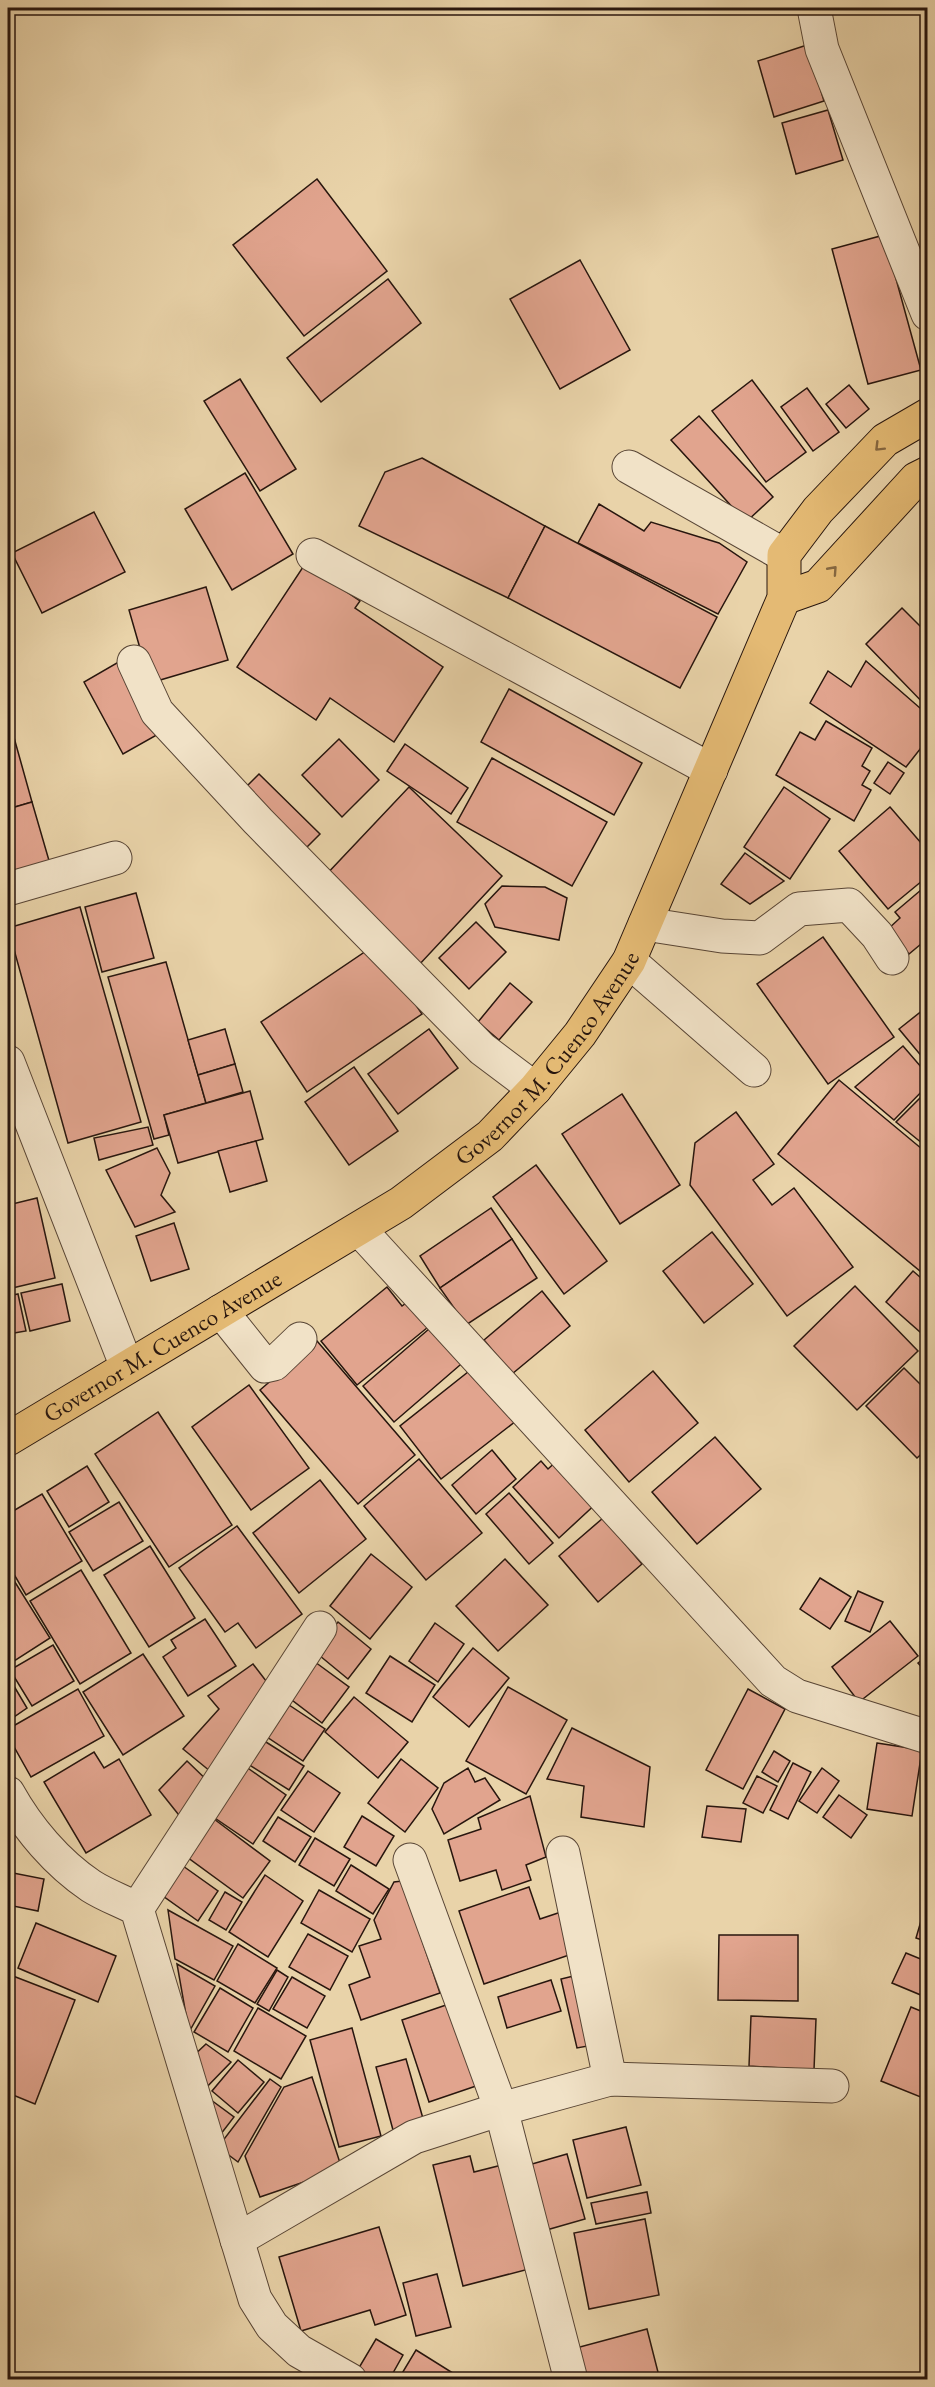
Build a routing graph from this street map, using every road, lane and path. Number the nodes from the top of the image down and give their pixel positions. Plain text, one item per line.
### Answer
1 (814, 8) edge
2 (927, 314) edge
3 (927, 415) edge
4 (629, 467) dead end
5 (927, 473) edge
6 (313, 555) dead end
7 (784, 555) junction
8 (784, 598) junction
9 (134, 662) dead end
10 (711, 770) junction
11 (115, 858) dead end
12 (8, 889) edge
13 (645, 924) junction
14 (892, 958) dead end
15 (629, 961) junction
16 (8, 1062) edge
17 (754, 1070) dead end
18 (534, 1089) junction
19 (359, 1228) junction
20 (221, 1311) junction
21 (300, 1339) dead end
22 (127, 1367) junction
23 (8, 1439) edge
24 (320, 1628) dead end
25 (927, 1737) edge
26 (8, 1793) edge
27 (563, 1853) dead end
28 (410, 1860) dead end
29 (137, 1909) junction
30 (610, 2079) junction
31 (832, 2086) dead end
32 (501, 2109) junction
33 (237, 2240) junction
34 (350, 2379) edge
35 (571, 2379) edge

1 - 2 street
3 -> 7 main road
4 - 7 street
8 -> 5 main road
6 - 10 street
7 - 8 main road, Governor M. Cuenco Avenue
8 - 10 main road, Governor M. Cuenco Avenue
9 - 18 street
10 - 13 main road, Governor M. Cuenco Avenue
11 - 12 street
13 - 14 street
13 - 15 main road, Governor M. Cuenco Avenue
15 - 17 street
15 - 18 main road, Governor M. Cuenco Avenue
16 - 22 street
18 - 19 main road, Governor M. Cuenco Avenue
19 - 20 main road, Governor M. Cuenco Avenue
19 - 25 street
20 - 21 street
20 - 22 main road, Governor M. Cuenco Avenue
22 - 23 main road, Governor M. Cuenco Avenue
24 - 29 street
26 - 29 street
27 - 30 street
28 - 32 street
29 - 33 street
30 - 31 street
30 - 32 street
32 - 33 street
32 - 35 street
33 - 34 street

